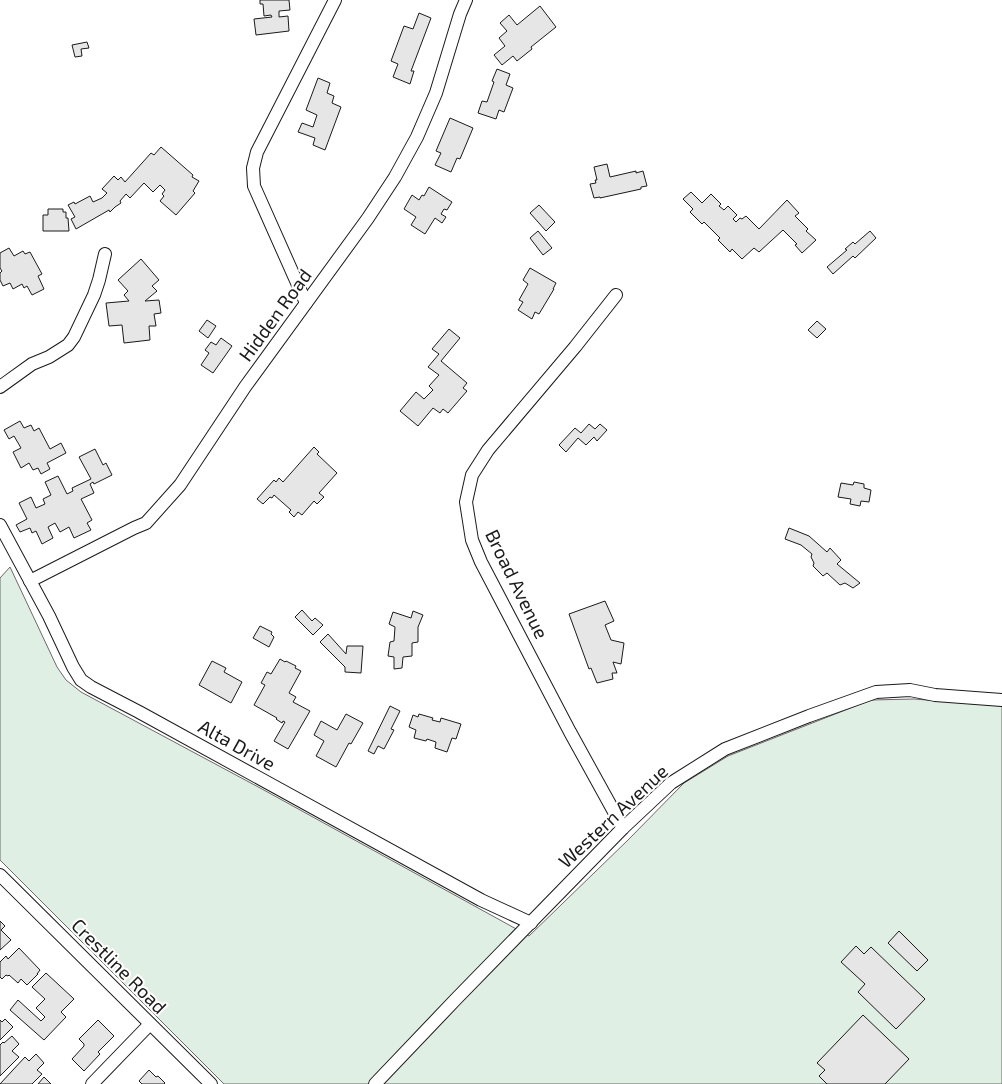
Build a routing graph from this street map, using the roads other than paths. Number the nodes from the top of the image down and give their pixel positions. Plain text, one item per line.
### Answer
1 (335, 0) edge
2 (466, 0) edge
3 (105, 254) dead end
4 (616, 294) dead end
5 (306, 303) junction
6 (0, 387) edge
7 (0, 525) edge
8 (30, 581) junction
9 (1002, 700) edge
10 (624, 828) junction
11 (0, 875) edge
12 (531, 923) junction
13 (150, 1024) junction
14 (92, 1084) edge
15 (211, 1084) edge
16 (375, 1084) edge

1 - 5 street
2 - 5 street, Hidden Road
3 - 6 street
4 - 10 street, Broad Avenue
5 - 8 street, Hidden Road
7 - 8 street, Alta Drive
8 - 12 street, Alta Drive
9 - 10 street, Western Avenue
10 - 12 street, Western Avenue
11 - 13 street, Crestline Road
12 - 16 street, Western Avenue
13 - 14 street
13 - 15 street, Crestline Road

